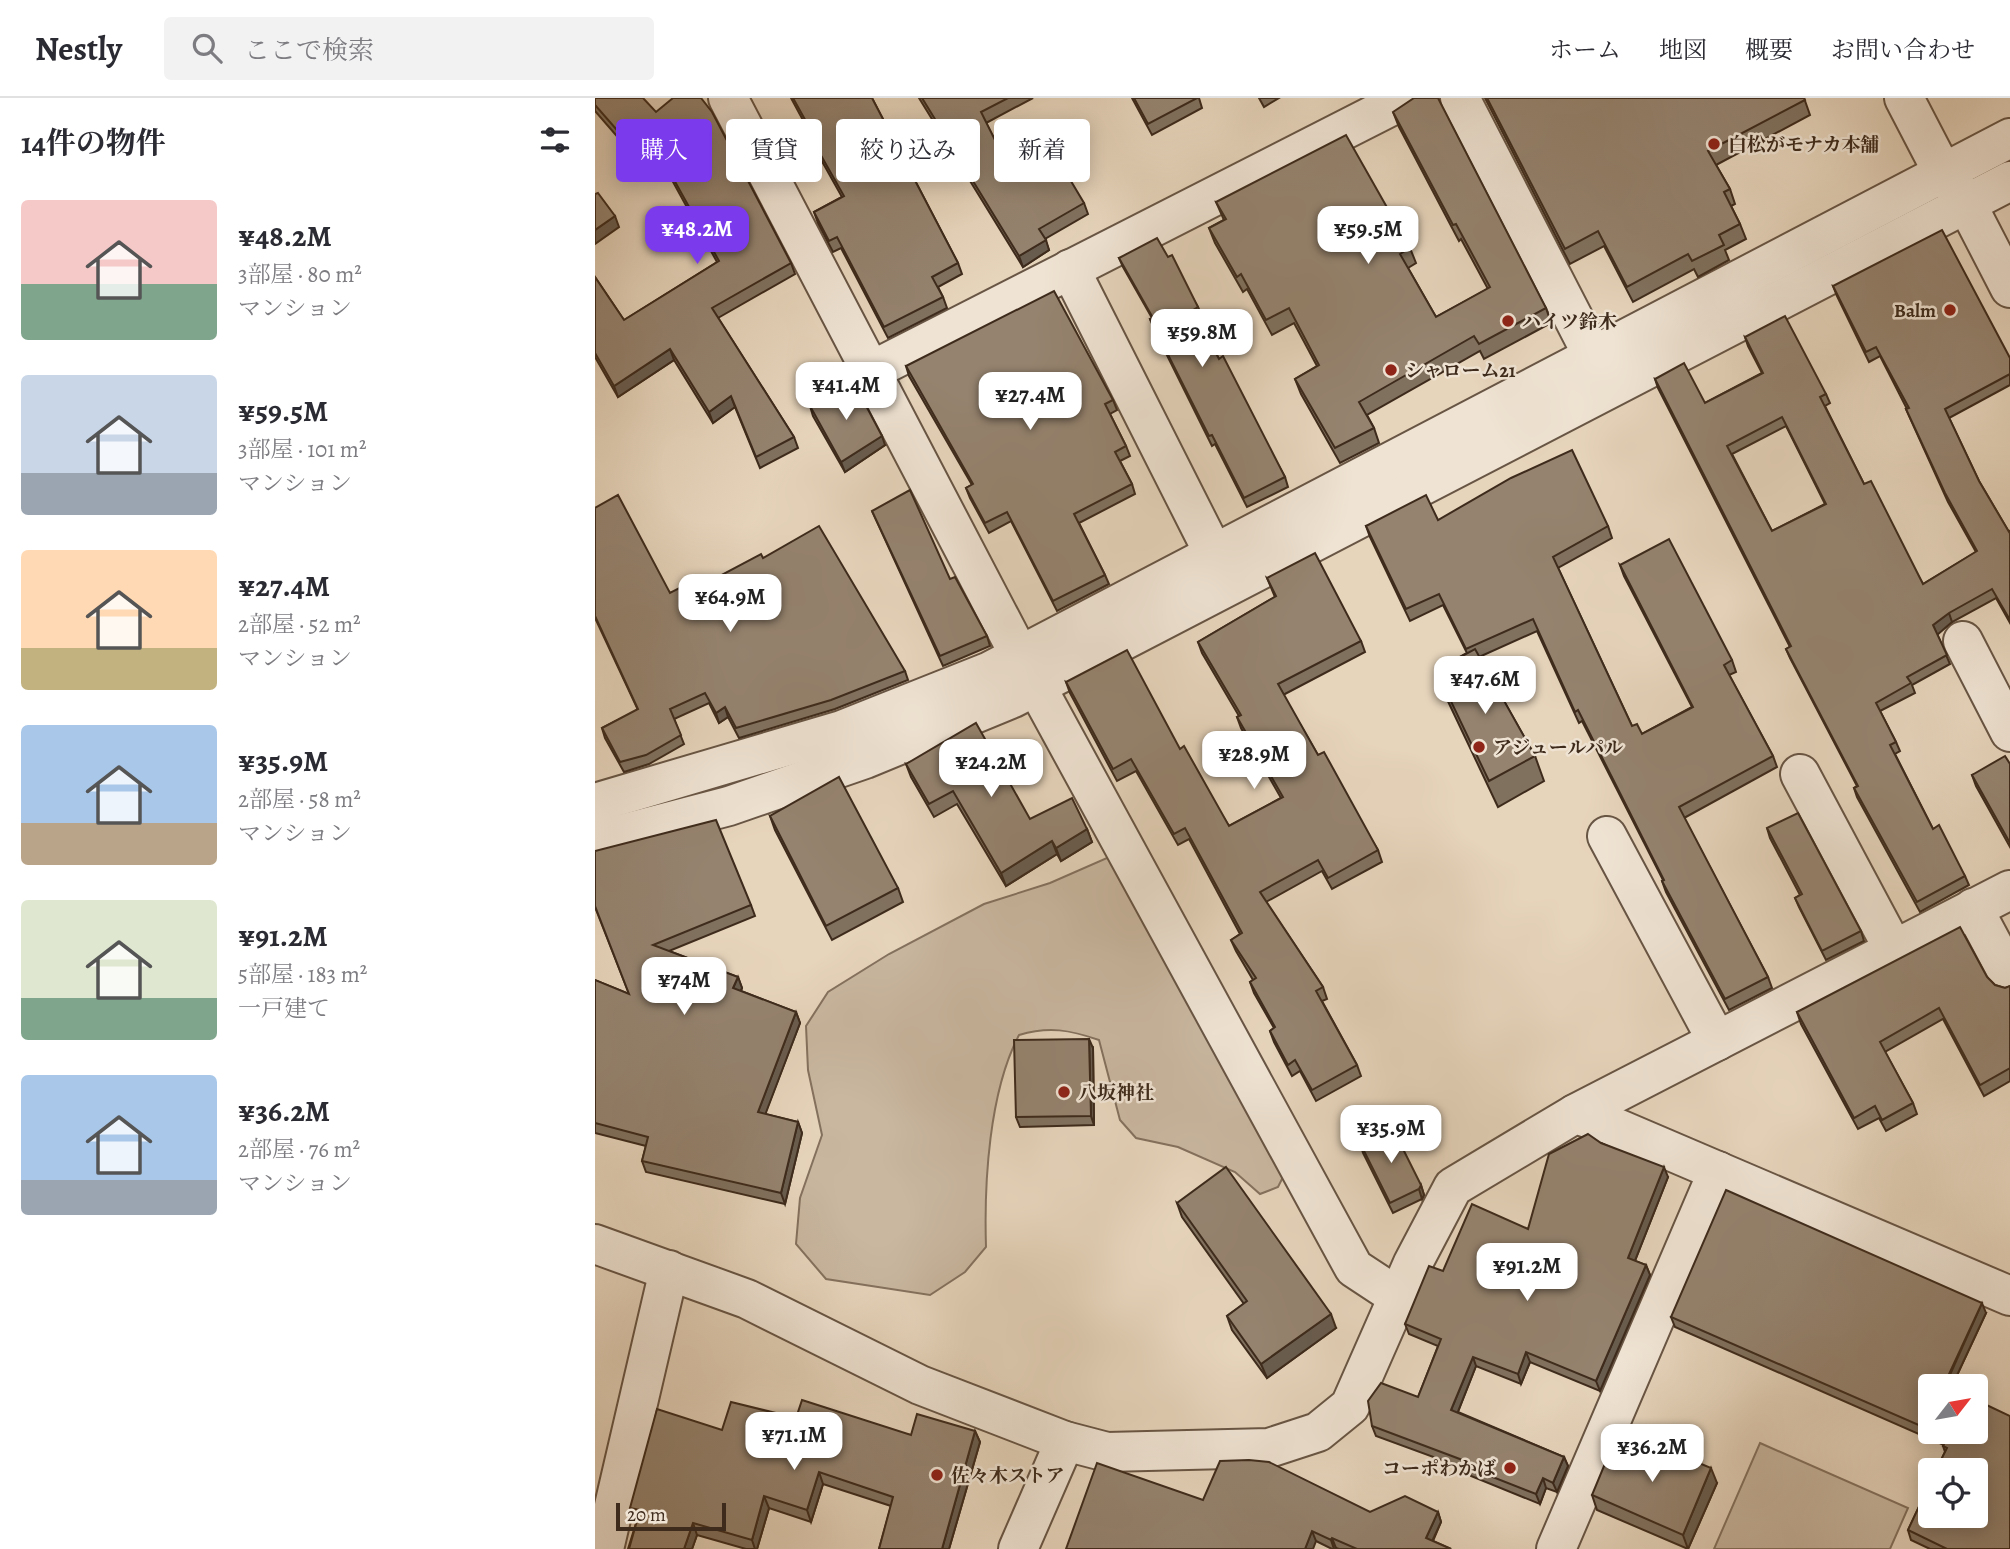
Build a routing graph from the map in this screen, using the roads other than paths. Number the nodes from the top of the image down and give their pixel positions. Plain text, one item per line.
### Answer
1 (1407, 98) edge
2 (1460, 98) edge
3 (1904, 98) edge
4 (731, 99) edge
5 (2010, 138) edge
6 (2010, 181) edge
7 (1955, 189) junction
8 (1070, 269) junction
9 (2010, 288) edge
10 (1593, 356) junction
11 (871, 371) junction
12 (1214, 554) junction
13 (1963, 641) dead end
14 (1027, 670) junction
15 (2010, 732) edge
16 (1800, 774) dead end
17 (595, 803) edge
18 (1607, 836) dead end
19 (595, 841) edge
20 (2010, 890) edge
21 (1973, 908) junction
22 (1894, 950) junction
23 (2010, 977) edge
24 (1717, 1041) junction
25 (1576, 1114) junction
26 (1718, 1171) junction
27 (595, 1244) edge
28 (669, 1270) junction
29 (2010, 1296) edge
30 (1398, 1297) junction
31 (1065, 1441) junction
32 (604, 1549) edge
33 (1018, 1549) edge
34 (1556, 1549) edge

1 - 8 street
2 - 10 street
3 - 7 street
4 - 11 street
5 - 7 street
6 - 7 street
7 - 9 street
7 - 10 street
7 - 14 street
8 - 11 street
8 - 12 street
10 - 12 street
11 - 14 street
12 - 14 street
13 - 15 street
14 - 17 street
14 - 19 street
14 - 30 street
16 - 22 street
18 - 24 street
20 - 21 street
21 - 22 street
21 - 23 street
22 - 24 street
24 - 25 street
25 - 26 street
25 - 30 street
26 - 29 street
26 - 34 street
27 - 28 street
28 - 31 street
28 - 32 street
30 - 31 street
31 - 33 street

